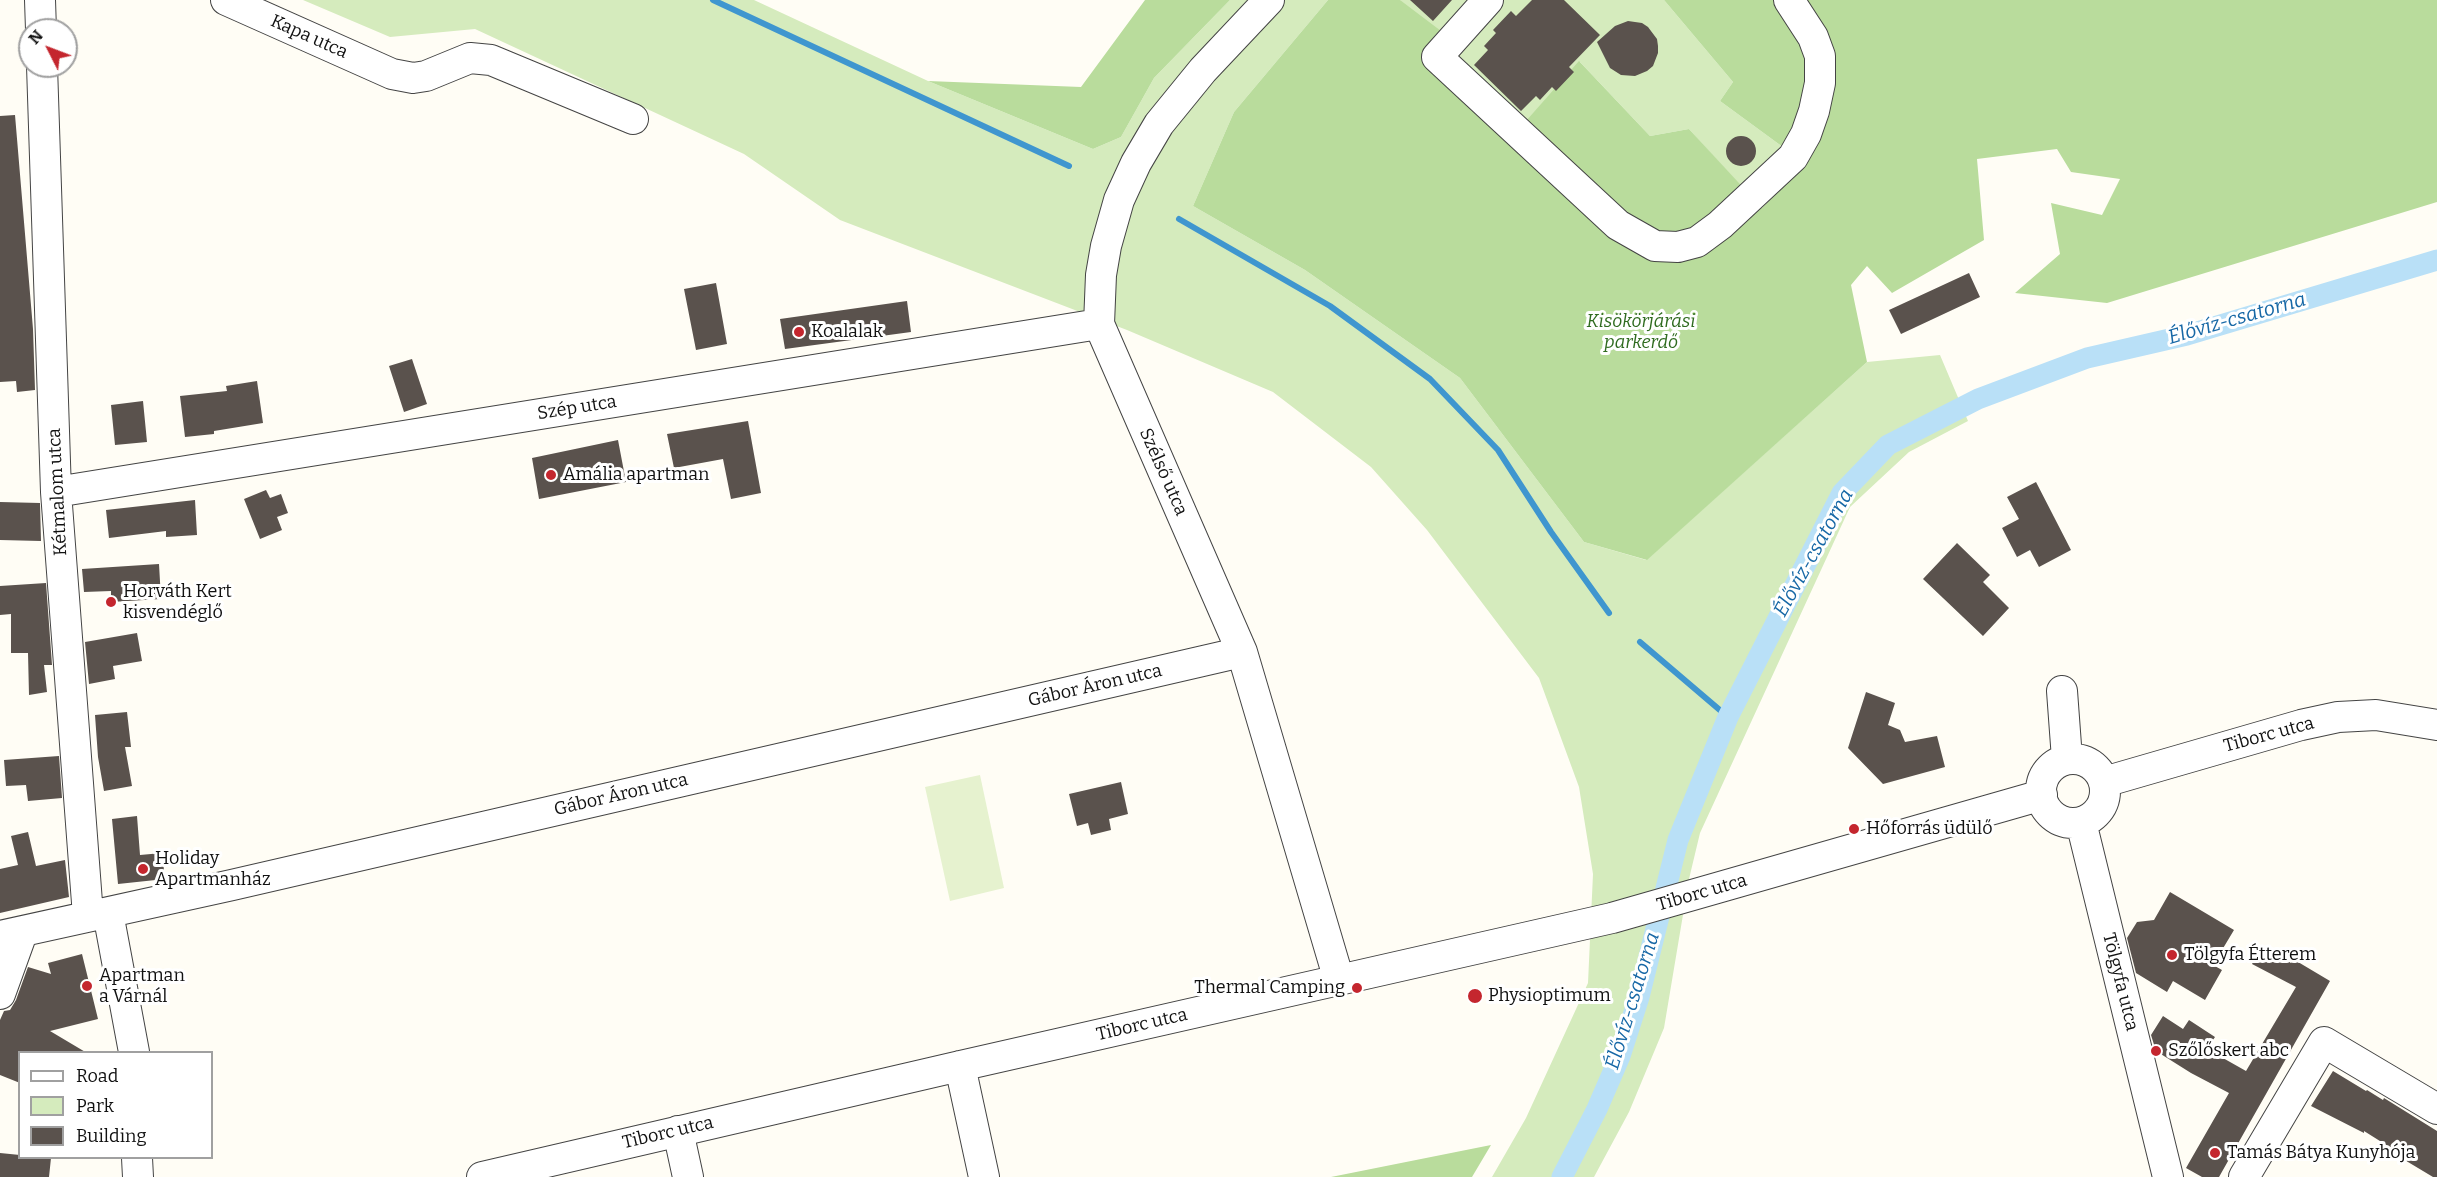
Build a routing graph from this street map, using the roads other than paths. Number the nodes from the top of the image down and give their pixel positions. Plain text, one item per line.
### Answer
1 (40, 0) edge
2 (226, 0) edge
3 (1269, 0) edge
4 (1488, 0) edge
5 (1789, 0) edge
6 (40, 18) edge
7 (42, 78) edge
8 (633, 120) dead end
9 (1099, 324) junction
10 (56, 492) junction
11 (1242, 652) junction
12 (2062, 691) dead end
13 (2437, 725) edge
14 (2067, 759) junction
15 (2104, 782) junction
16 (2042, 795) junction
17 (2081, 822) junction
18 (98, 914) junction
19 (11, 934) edge
20 (1339, 981) junction
21 (0, 994) edge
22 (133, 1051) edge
23 (960, 1066) junction
24 (2437, 1109) edge
25 (678, 1131) junction
26 (482, 1177) edge
27 (688, 1177) edge
28 (984, 1177) edge
29 (2168, 1177) edge
30 (2244, 1177) edge

1 - 6 street
2 - 8 street, Kapa utca
3 - 9 street, Szélső utca
4 - 5 street
7 - 10 street, Kétmalom utca
9 - 10 street, Szép utca
9 - 11 street, Szélső utca
10 - 18 street, Kétmalom utca
11 - 18 street, Gábor Áron utca
11 - 20 street, Szélső utca
12 - 14 street
13 - 15 street, Tiborc utca
14 - 15 street
14 - 16 street
15 - 17 street
16 - 17 street
16 - 20 street, Tiborc utca
17 - 29 street, Tölgyfa utca
18 - 19 street, Gábor Áron utca
18 - 22 street, Kétmalom utca
19 - 21 street
20 - 23 street, Tiborc utca
23 - 25 street, Tiborc utca
23 - 28 street
24 - 30 street
25 - 26 street, Tiborc utca
25 - 27 street

